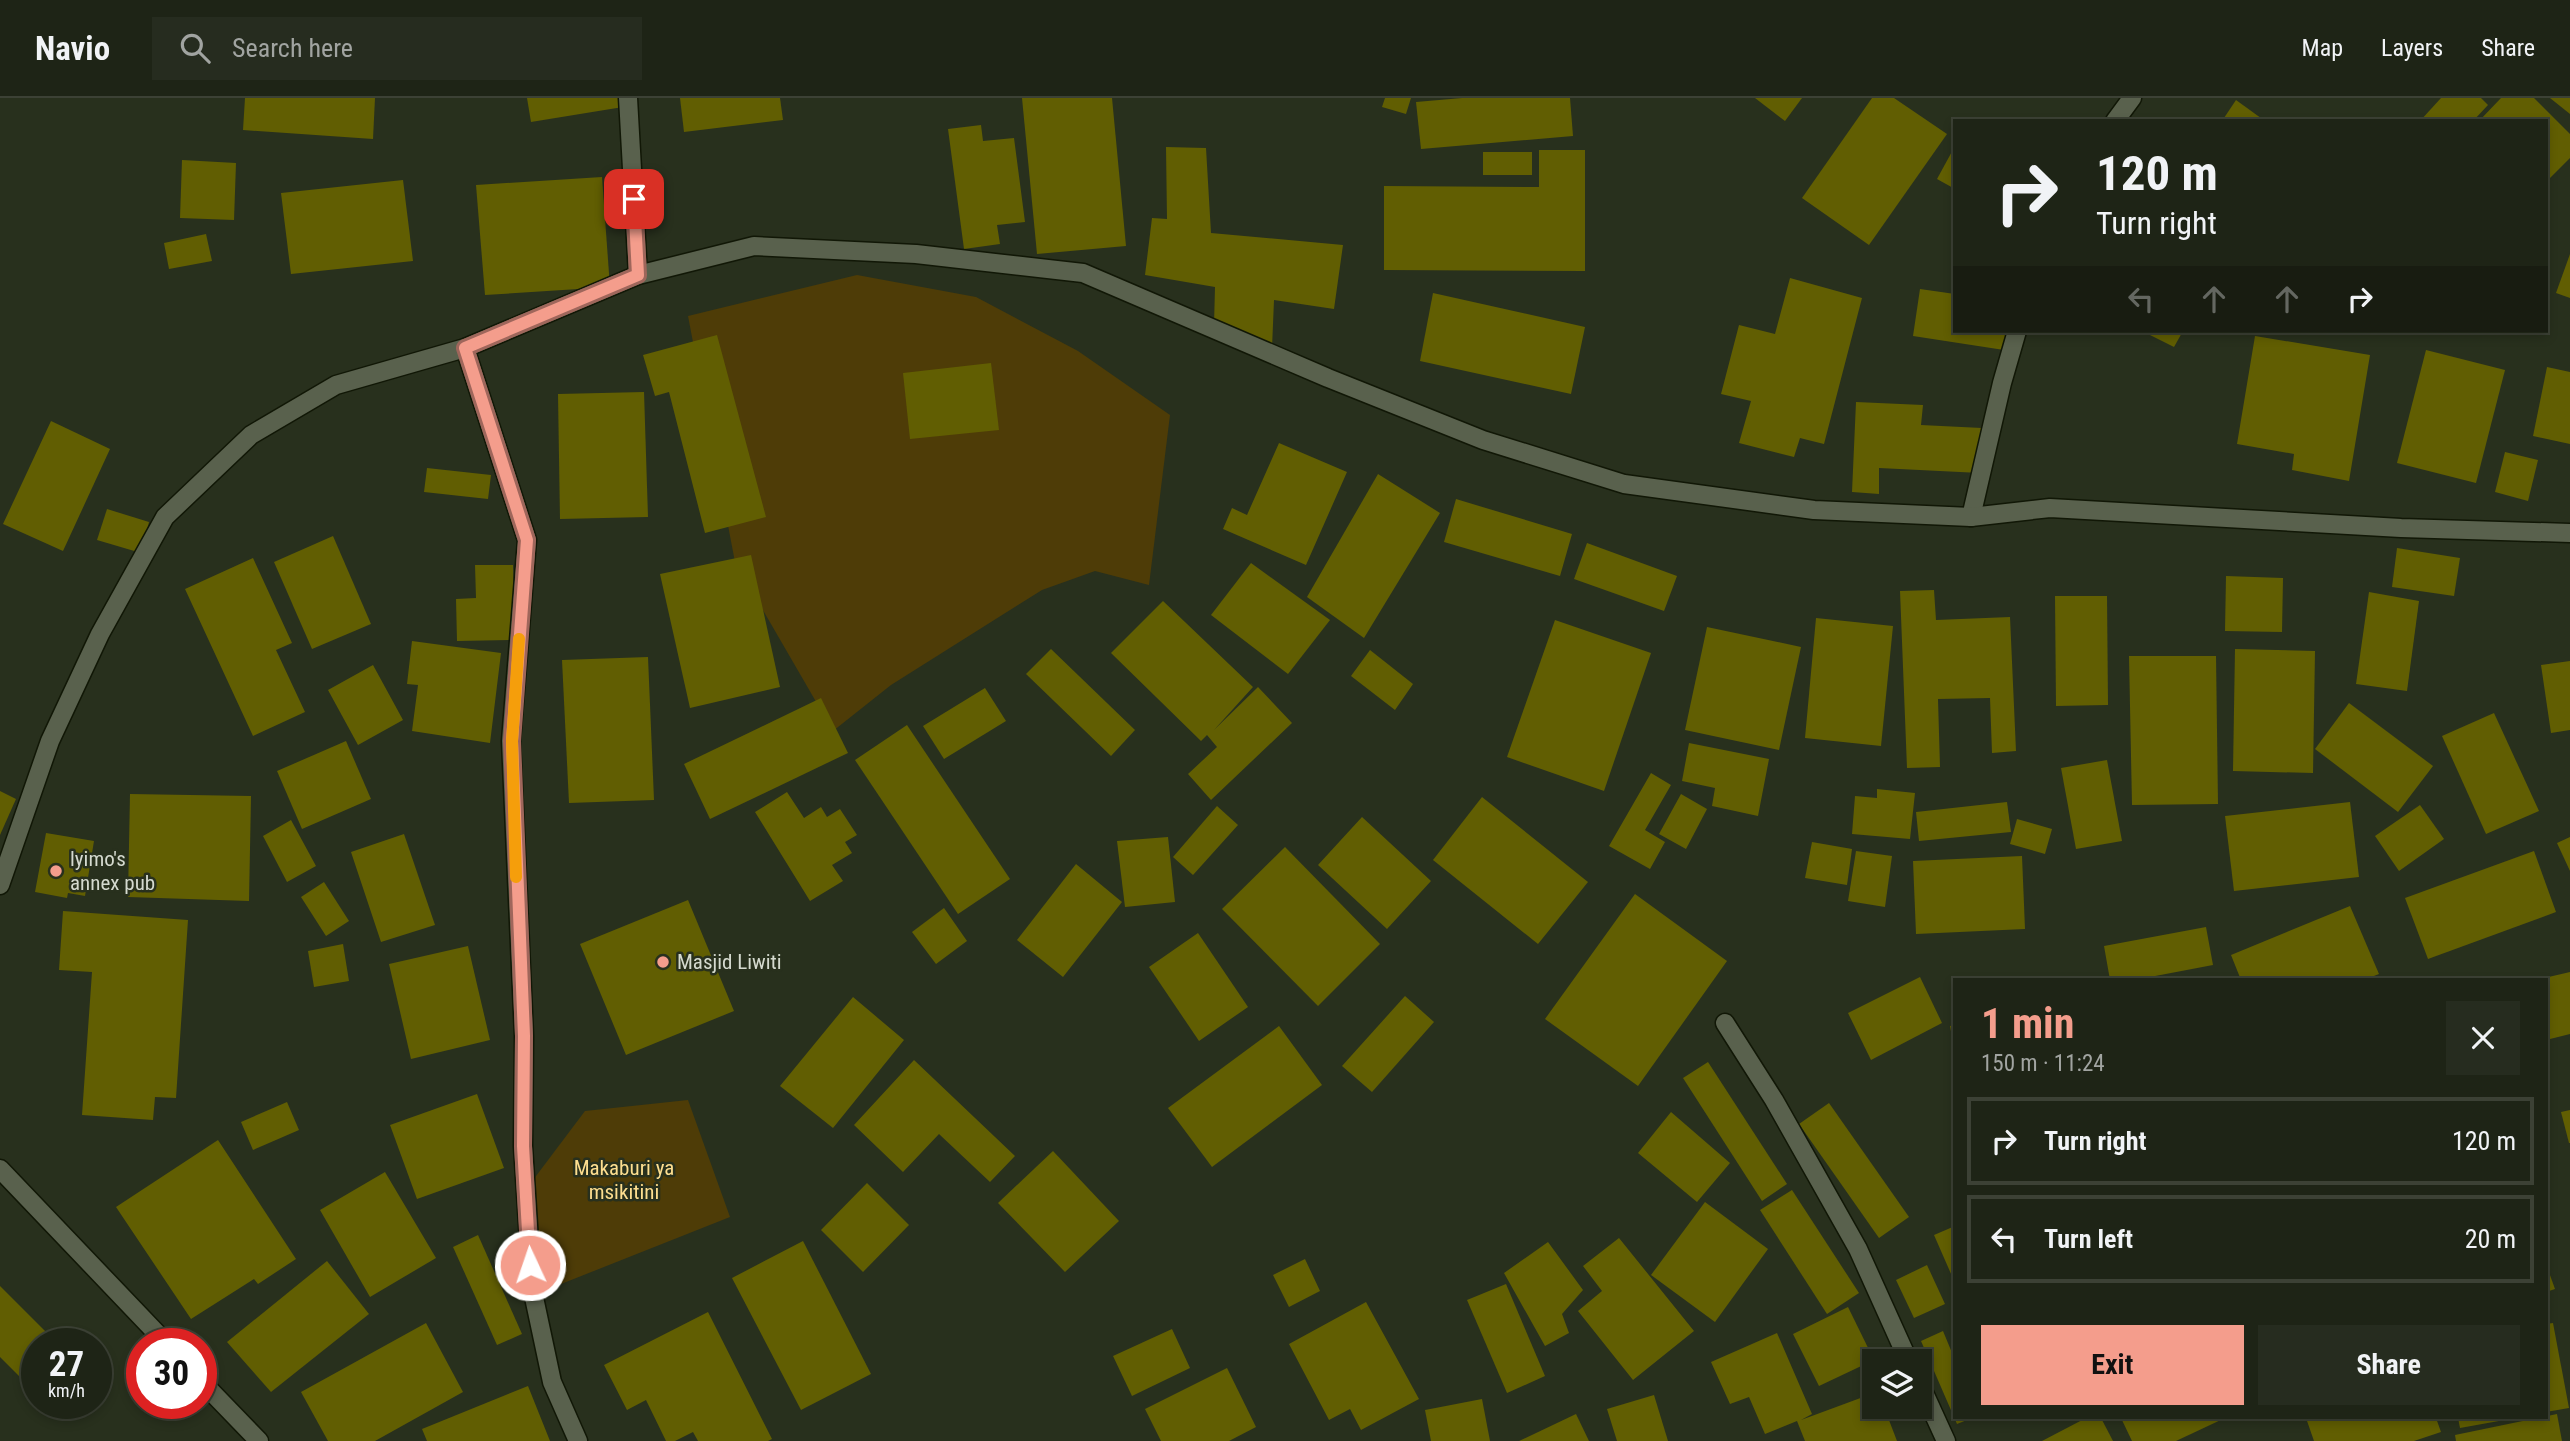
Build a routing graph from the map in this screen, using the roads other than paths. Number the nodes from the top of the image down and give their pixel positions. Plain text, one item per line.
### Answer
1 (628, 98) edge
2 (2132, 98) edge
3 (2116, 119) edge
4 (638, 275) junction
5 (2016, 333) edge
6 (465, 348) junction
7 (1971, 517) junction
8 (2570, 533) edge
9 (0, 885) edge
10 (1725, 1023) dead end
11 (0, 1169) edge
12 (151, 1328) edge
13 (1903, 1349) edge
14 (217, 1398) edge
15 (1932, 1409) edge
16 (259, 1441) edge
17 (578, 1441) edge
18 (1947, 1441) edge

1 - 4 street
2 - 3 street
4 - 6 street
4 - 7 street
5 - 7 street
6 - 9 street
6 - 17 street
7 - 8 street
10 - 13 street
11 - 12 street
14 - 16 street
15 - 18 street

